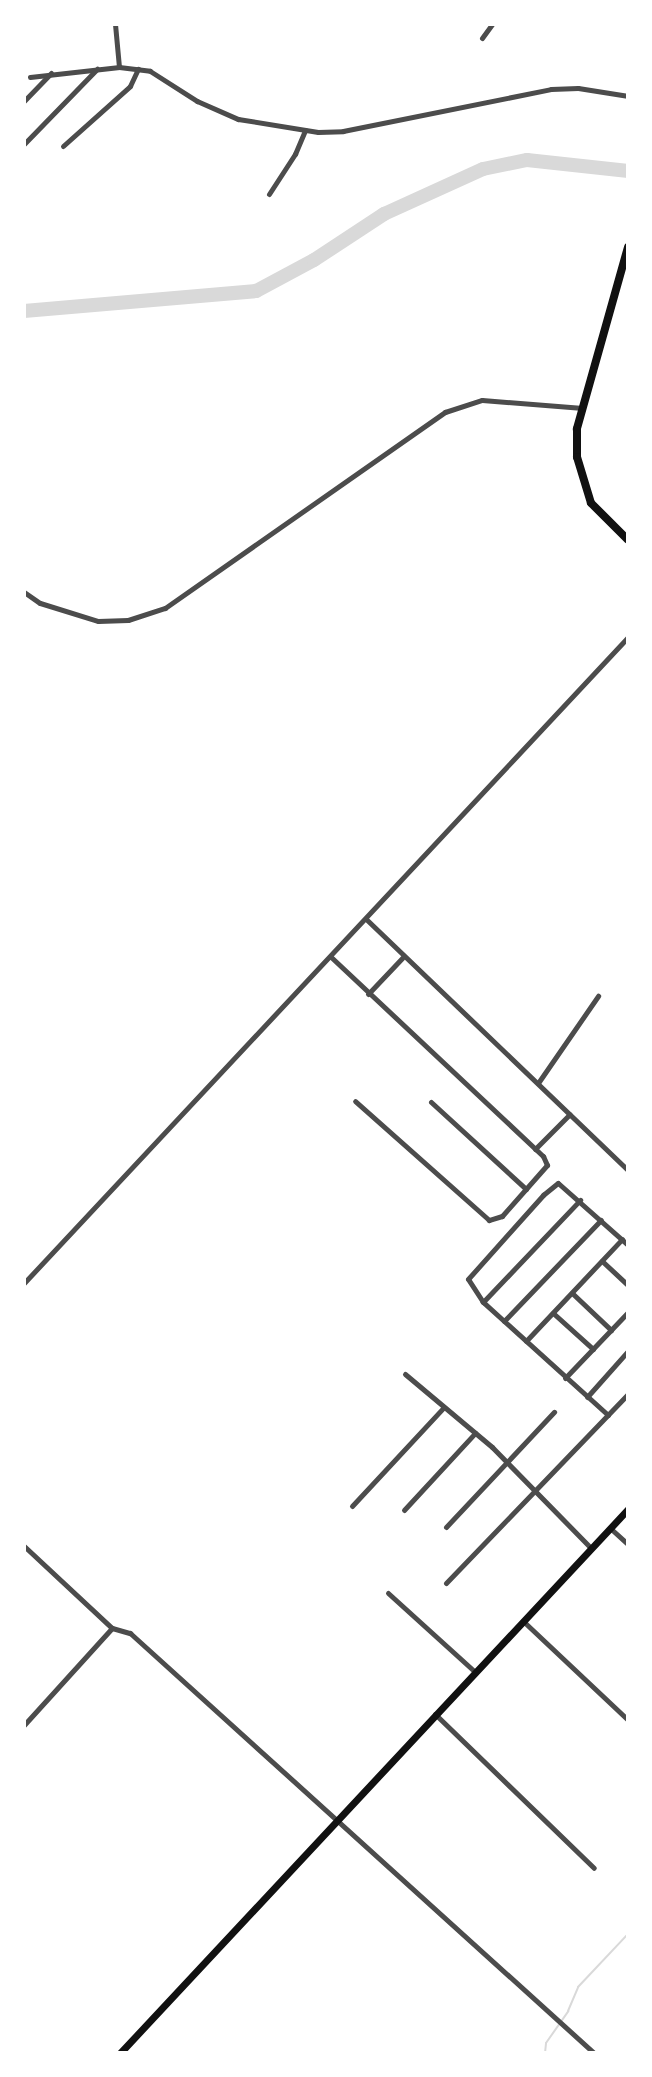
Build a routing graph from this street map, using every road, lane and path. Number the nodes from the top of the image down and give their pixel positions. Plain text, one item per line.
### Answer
1 (115, 24) edge
2 (492, 24) edge
3 (482, 38) dead end
4 (119, 67) junction
5 (97, 69) junction
6 (138, 69) junction
7 (51, 73) junction
8 (30, 77) dead end
9 (628, 96) edge
10 (24, 101) edge
11 (305, 130) junction
12 (24, 144) edge
13 (63, 146) dead end
14 (269, 194) dead end
15 (628, 247) edge
16 (583, 408) junction
17 (628, 540) edge
18 (24, 592) edge
19 (628, 637) edge
20 (366, 919) junction
21 (331, 957) junction
22 (402, 958) junction
23 (368, 994) junction
24 (598, 996) dead end
25 (538, 1083) junction
26 (355, 1101) dead end
27 (431, 1102) dead end
28 (570, 1114) junction
29 (535, 1149) junction
30 (628, 1170) edge
31 (526, 1189) junction
32 (580, 1200) junction
33 (601, 1220) junction
34 (622, 1239) junction
35 (628, 1245) edge
36 (602, 1261) junction
37 (24, 1283) edge
38 (628, 1285) edge
39 (572, 1293) junction
40 (483, 1302) junction
41 (628, 1312) edge
42 (553, 1313) junction
43 (504, 1321) junction
44 (611, 1330) junction
45 (526, 1341) junction
46 (593, 1349) junction
47 (628, 1351) edge
48 (405, 1374) dead end
49 (565, 1378) junction
50 (628, 1394) edge
51 (587, 1397) junction
52 (443, 1408) junction
53 (554, 1412) dead end
54 (608, 1415) junction
55 (475, 1433) junction
56 (507, 1462) junction
57 (533, 1490) junction
58 (352, 1506) dead end
59 (628, 1509) edge
60 (404, 1510) dead end
61 (446, 1527) dead end
62 (610, 1528) junction
63 (628, 1544) edge
64 (24, 1546) edge
65 (591, 1548) junction
66 (446, 1583) dead end
67 (388, 1593) dead end
68 (523, 1621) junction
69 (112, 1628) junction
70 (475, 1672) junction
71 (435, 1714) junction
72 (628, 1720) edge
73 (24, 1725) edge
74 (337, 1820) junction
75 (594, 1868) dead end
76 (120, 2053) edge
77 (594, 2053) edge

1 - 4 street
2 - 3 street
4 - 5 street
4 - 6 street
5 - 7 street
5 - 12 street
6 - 11 street
6 - 13 street
7 - 8 street
7 - 10 street
9 - 11 street
11 - 14 street
15 - 16 main road
16 - 17 main road
16 - 18 street
19 - 20 street
20 - 21 street
20 - 22 street
21 - 23 street
21 - 37 street
22 - 23 street
22 - 25 street
23 - 29 street
24 - 25 street
25 - 28 street
26 - 31 street
27 - 31 street
28 - 29 street
28 - 30 street
29 - 31 street
32 - 33 street
32 - 40 street
32 - 40 street
33 - 34 street
33 - 43 street
34 - 35 street
34 - 36 street
36 - 38 street
36 - 39 street
39 - 42 street
39 - 44 street
40 - 43 street
41 - 44 street
42 - 45 street
42 - 46 street
43 - 45 street
44 - 46 street
45 - 49 street
46 - 49 street
47 - 51 street
48 - 52 street
49 - 51 street
50 - 54 street
51 - 54 street
52 - 55 street
52 - 58 street
53 - 56 street
54 - 57 street
55 - 56 street
55 - 60 street
56 - 57 street
56 - 61 street
57 - 65 street
57 - 66 street
59 - 62 main road
62 - 63 street
62 - 65 main road
64 - 69 street
65 - 68 main road
67 - 70 street
68 - 70 main road
68 - 72 street
69 - 73 street
69 - 74 street
70 - 71 main road
71 - 74 main road
71 - 75 street
74 - 76 main road
74 - 77 street

